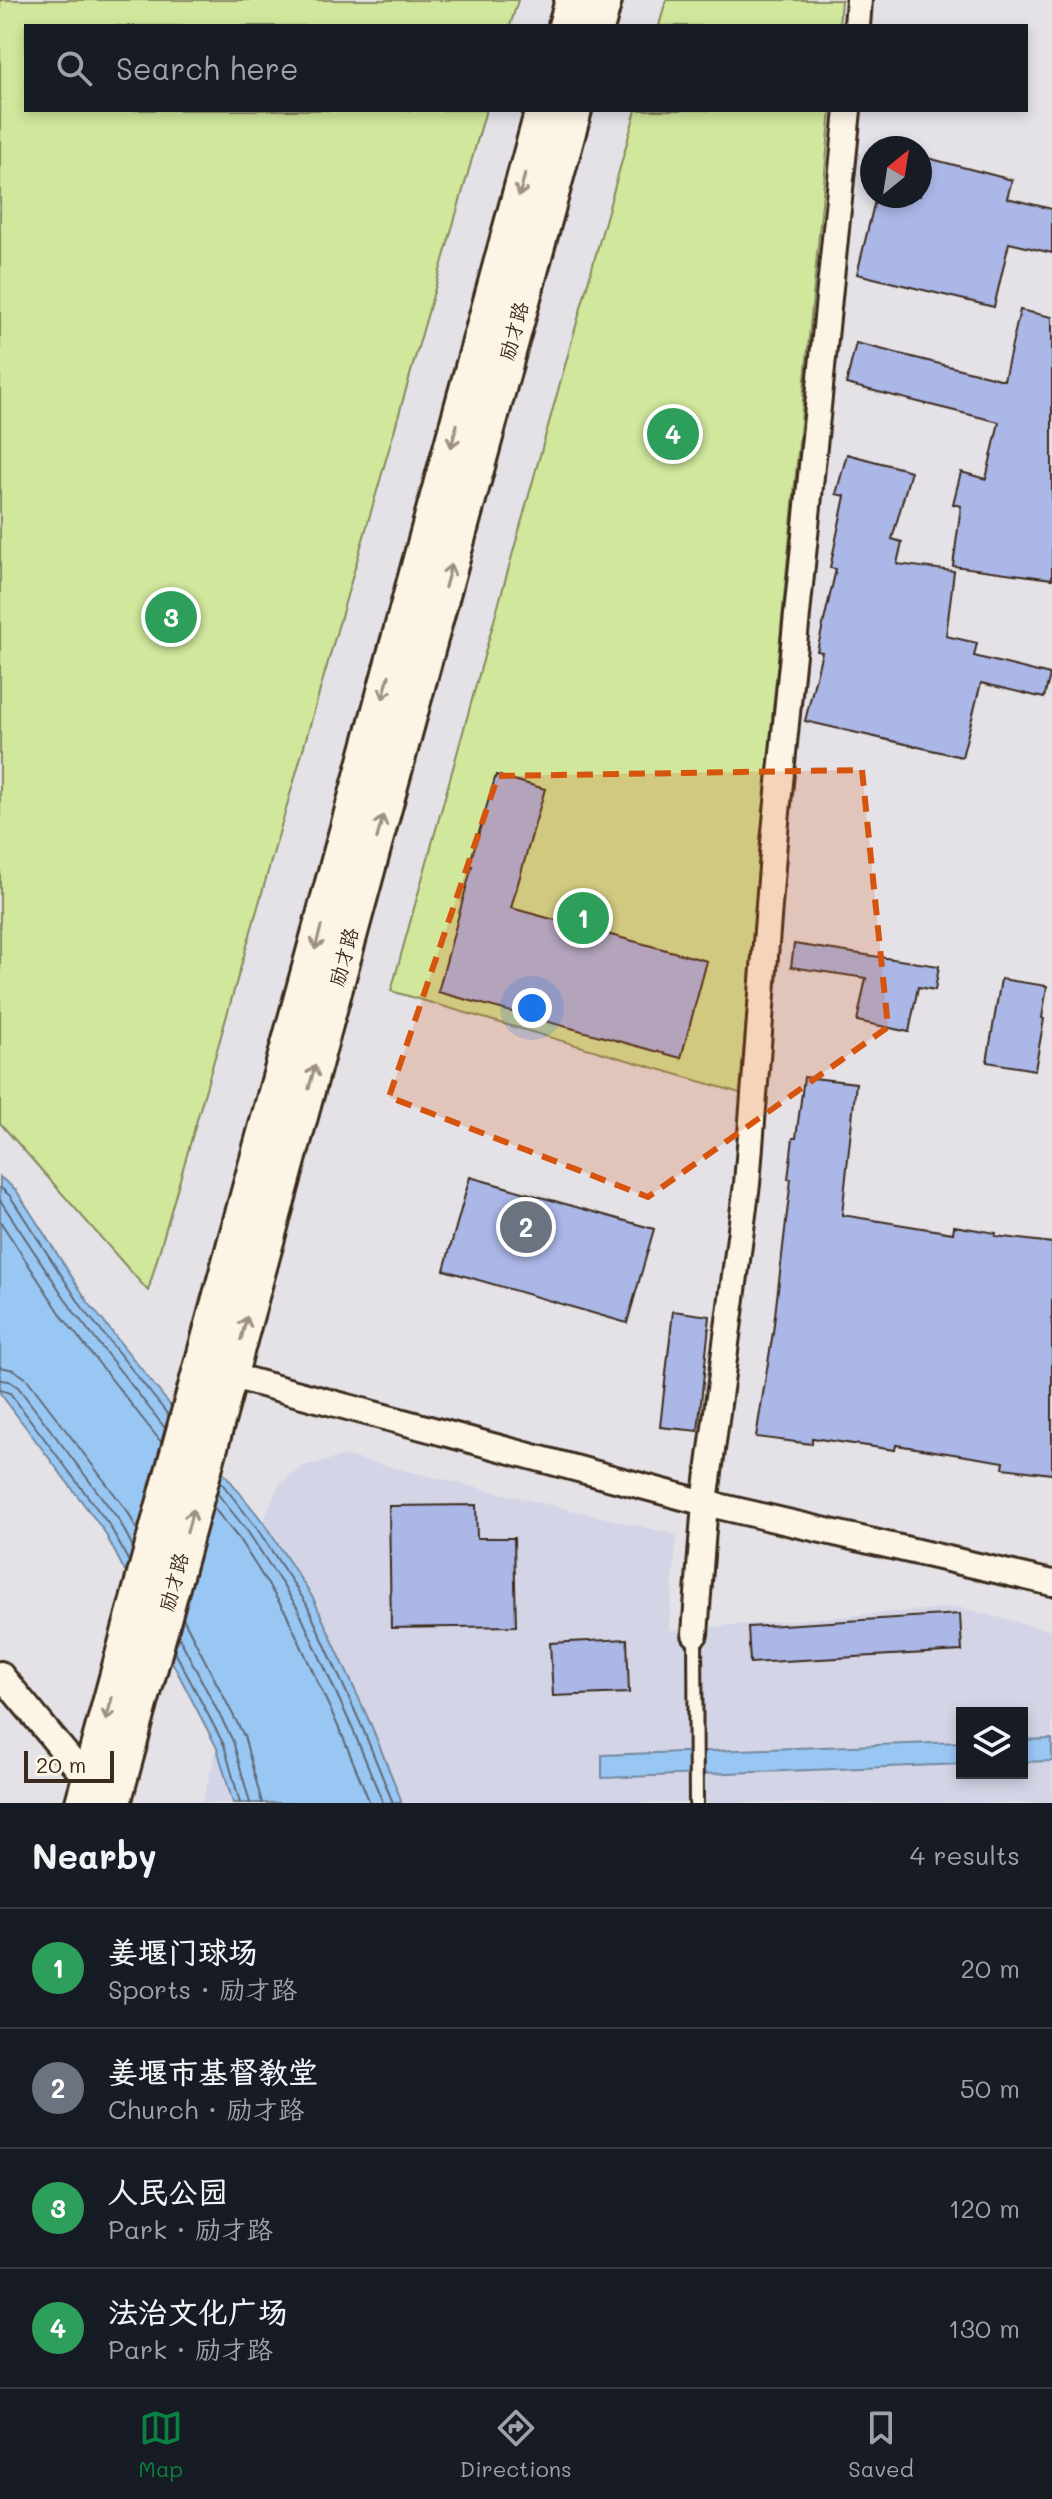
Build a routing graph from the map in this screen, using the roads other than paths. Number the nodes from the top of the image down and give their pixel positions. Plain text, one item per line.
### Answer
1 (573, 0) edge
2 (604, 0) edge
3 (859, 0) edge
4 (567, 24) edge
5 (598, 24) edge
6 (857, 24) edge
7 (542, 112) edge
8 (573, 112) edge
9 (848, 112) edge
10 (216, 1372) junction
11 (705, 1503) junction
12 (1052, 1583) edge
13 (695, 1634) joint
14 (0, 1674) edge
15 (95, 1796) edge
16 (696, 1803) edge

1 - 4 street
2 - 5 street
3 - 6 street
7 -> 10 street, 励才路
10 -> 8 street, 励才路
9 - 11 street
10 - 11 street
10 -> 15 street, 励才路
15 -> 10 street, 励才路
11 - 12 street
11 - 13 street
13 - 16 lane
14 - 15 street

